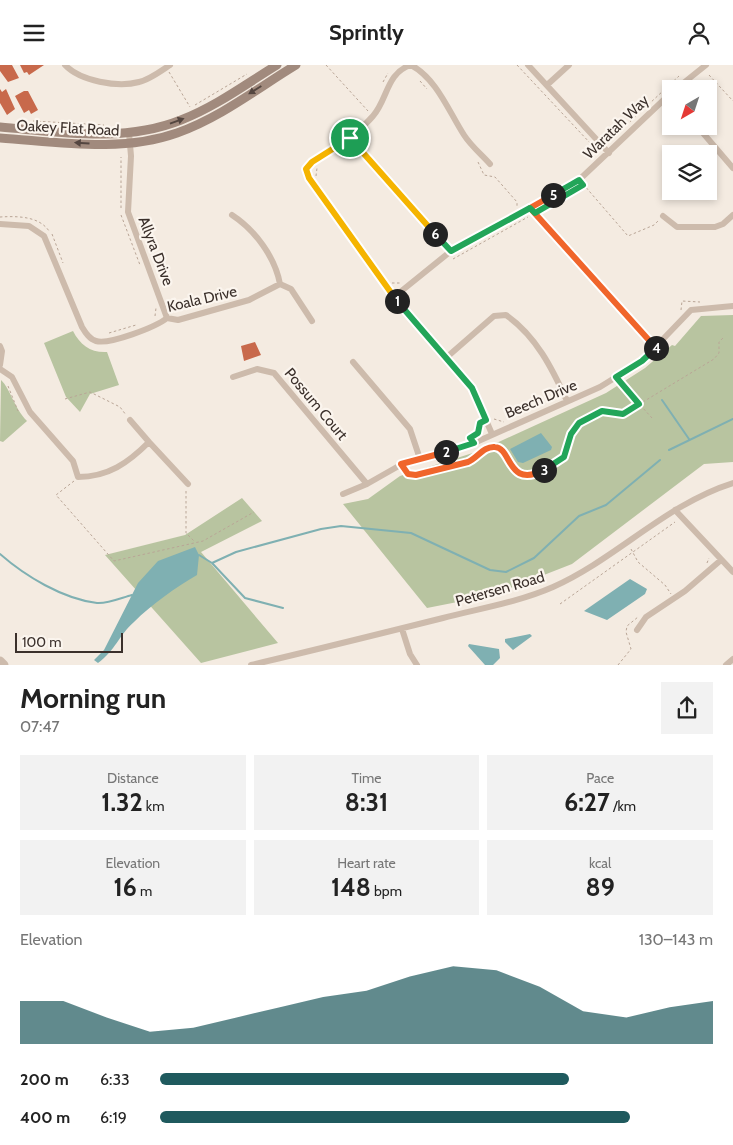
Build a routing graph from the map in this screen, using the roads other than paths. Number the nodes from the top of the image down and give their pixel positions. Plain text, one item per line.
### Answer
1 (65, 65) edge
2 (276, 65) edge
3 (296, 65) edge
4 (528, 65) edge
5 (569, 65) edge
6 (706, 65) edge
7 (168, 66) edge
8 (687, 80) edge
9 (547, 85) junction
10 (662, 102) edge
11 (0, 127) edge
12 (129, 133) junction
13 (705, 135) edge
14 (0, 138) edge
15 (350, 138) junction
16 (130, 144) junction
17 (609, 153) junction
18 (490, 165) dead end
19 (733, 168) edge
20 (530, 208) junction
21 (232, 215) dead end
22 (733, 215) edge
23 (663, 216) road end
24 (0, 224) edge
25 (451, 251) junction
26 (280, 285) junction
27 (394, 297) junction
28 (733, 306) edge
29 (167, 318) junction
30 (312, 321) dead end
31 (0, 346) edge
32 (656, 348) junction
33 (447, 357) junction
34 (353, 362) dead end
35 (0, 365) edge
36 (0, 369) edge
37 (233, 377) dead end
38 (567, 401) junction
39 (130, 420) road end
40 (492, 434) junction
41 (149, 442) junction
42 (420, 459) junction
43 (733, 483) edge
44 (188, 484) road end
45 (366, 485) junction
46 (343, 494) dead end
47 (674, 510) junction
48 (721, 560) junction
49 (733, 572) edge
50 (402, 629) junction
51 (637, 630) dead end
52 (733, 659) edge
53 (0, 661) edge
54 (4, 665) edge
55 (250, 665) edge
56 (417, 665) edge
57 (726, 665) edge

1 - 7 street
12 -> 2 main road, Oakey Flat Road
3 -> 16 main road, Oakey Flat Road
4 - 9 street
5 - 9 street
6 - 8 street
9 - 17 street
10 - 17 street, Waratah Way
11 - 12 main road, Oakey Flat Road
12 - 16 street, Allyra Drive
13 - 19 street
16 -> 14 main road, Oakey Flat Road
15 - 18 street
15 - 25 street
15 - 27 street
16 - 29 street, Allyra Drive
17 - 20 street, Waratah Way
20 - 25 street, Waratah Way
20 - 32 street
21 - 26 street
22 - 23 street
24 - 29 street, Koala Drive
25 - 27 street, Waratah Way
26 - 29 street, Koala Drive
26 - 30 street
27 - 33 street
28 - 32 street, Beech Drive
31 - 35 street
32 - 38 street, Beech Drive
33 - 38 street
33 - 40 street
34 - 42 street
36 - 41 street
37 - 45 street, Possum Court
38 - 40 street, Beech Drive
39 - 41 street
40 - 42 street, Beech Drive
41 - 44 street
42 - 45 street, Beech Drive
43 - 47 street, Petersen Road
45 - 46 street, Beech Drive
47 - 48 street
47 - 50 street, Petersen Road
48 - 49 street
48 - 51 street
50 - 55 street, Petersen Road
50 - 56 street
52 - 57 street
53 - 54 street

